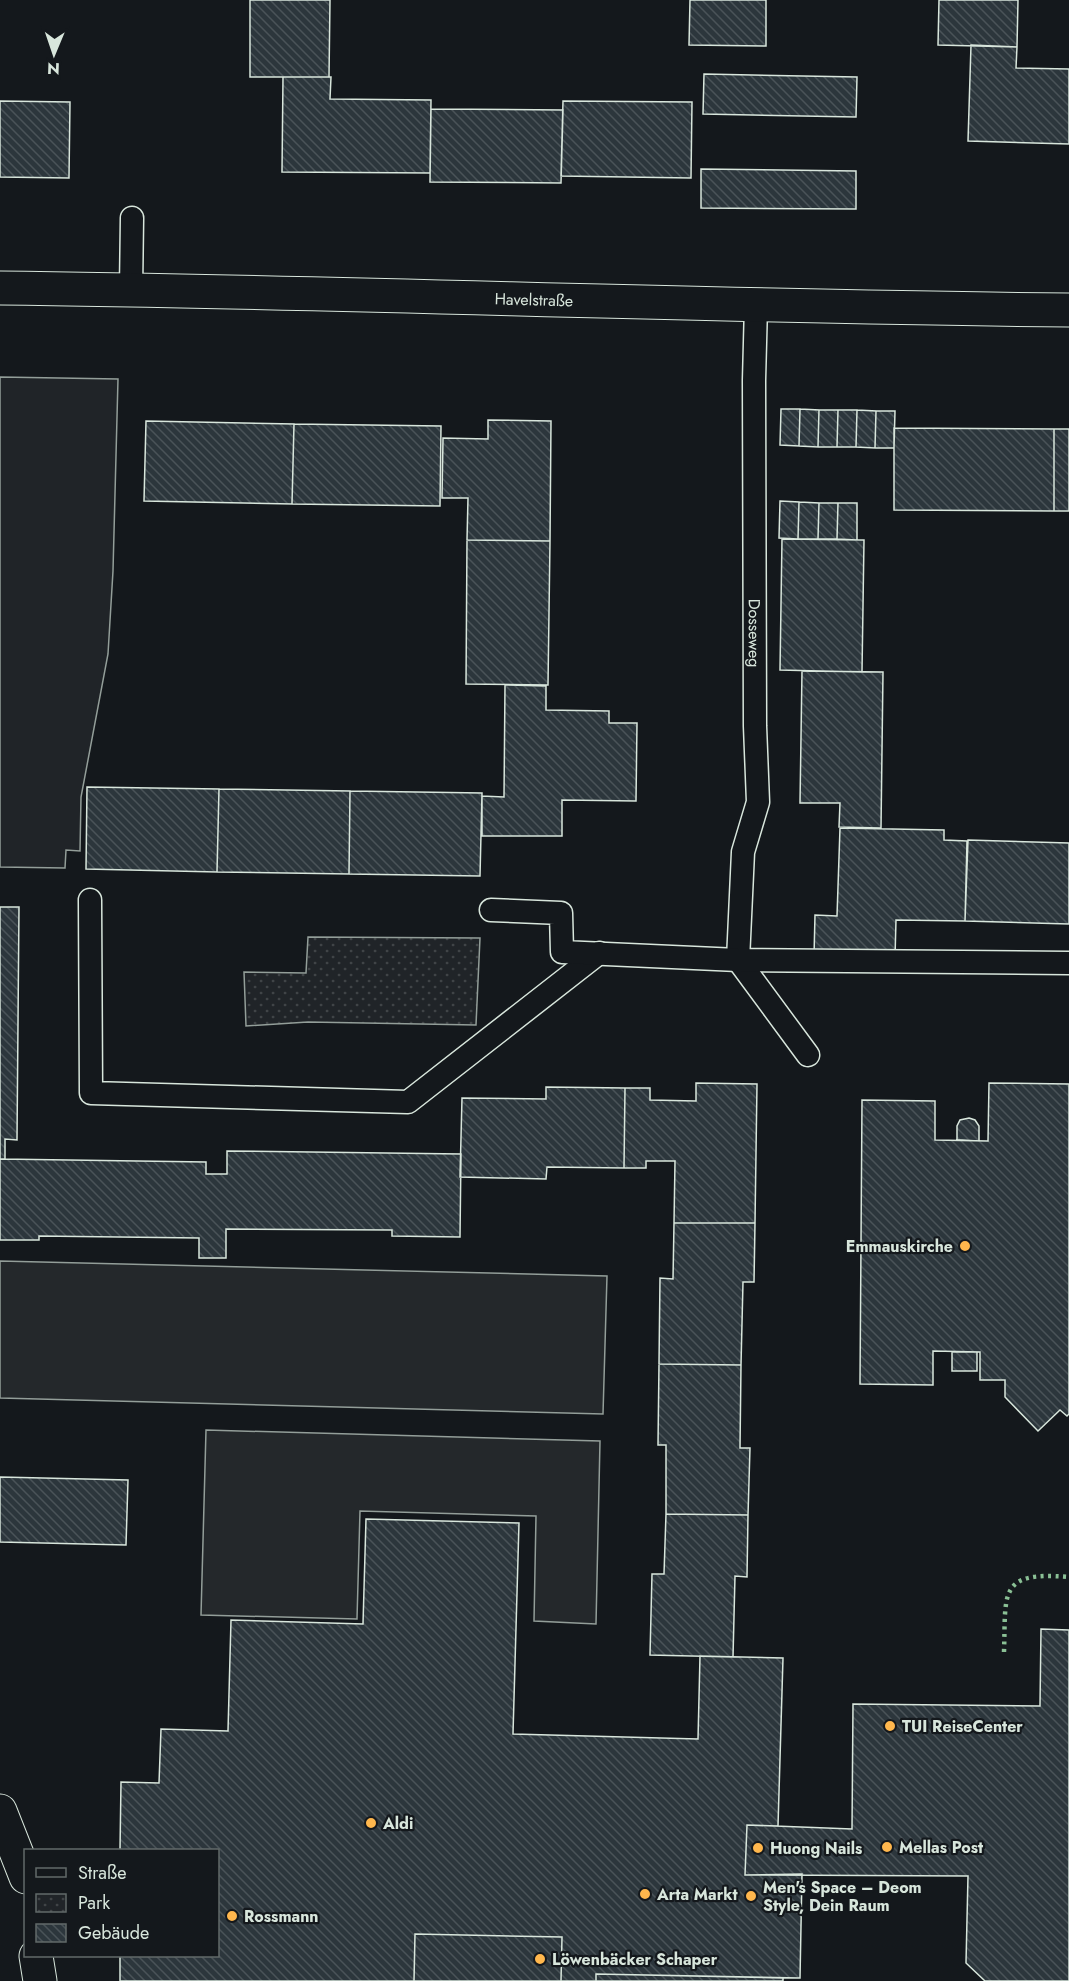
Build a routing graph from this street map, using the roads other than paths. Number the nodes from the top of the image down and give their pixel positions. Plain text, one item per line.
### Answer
1 (132, 218) dead end
2 (0, 288) edge
3 (131, 290) junction
4 (756, 305) junction
5 (1069, 310) edge
6 (90, 900) dead end
7 (491, 910) dead end
8 (599, 953) junction
9 (738, 960) junction
10 (1069, 963) edge
11 (808, 1055) dead end
12 (0, 1810) edge
13 (24, 1872) edge
14 (36, 1957) edge
15 (40, 1981) edge

1 - 3 lane
2 - 3 street, Havelstraße
3 - 4 street, Havelstraße
4 - 5 street, Havelstraße
4 - 9 lane, Dosseweg
6 - 8 lane
7 - 8 lane
8 - 9 lane
9 - 10 lane
9 - 11 lane
12 - 13 street
14 - 15 street

